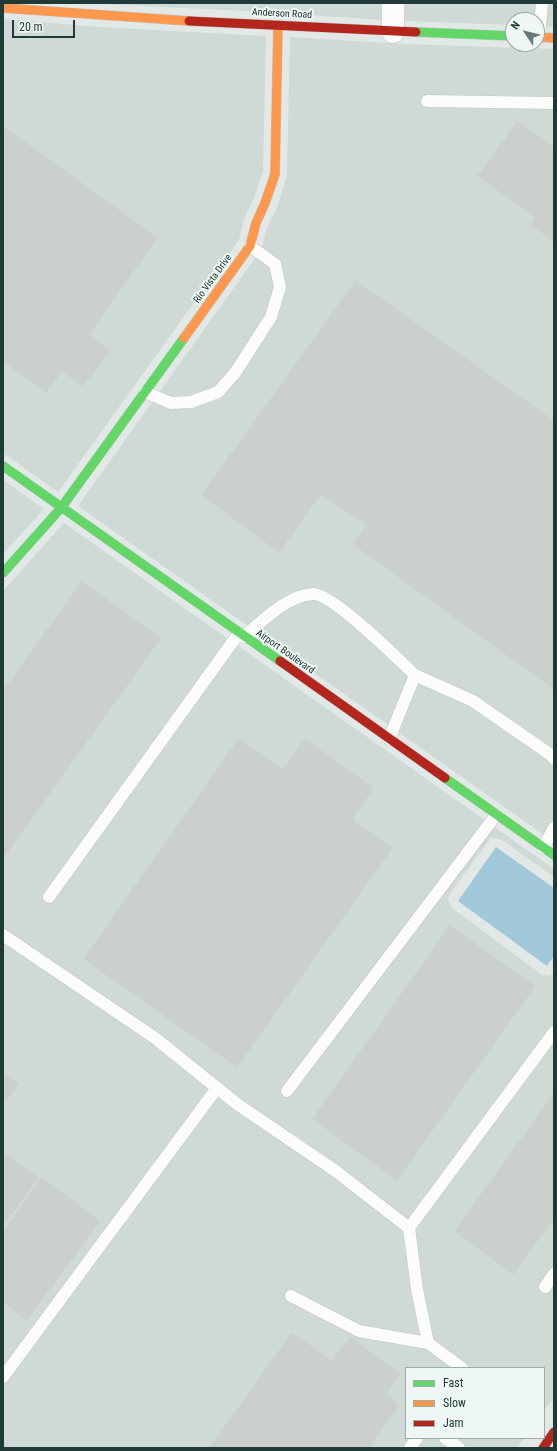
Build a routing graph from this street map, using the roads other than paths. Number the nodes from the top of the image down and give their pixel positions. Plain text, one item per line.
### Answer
1 (393, 3) edge
2 (3, 8) edge
3 (278, 25) junction
4 (393, 32) junction
5 (505, 36) edge
6 (427, 101) dead end
7 (554, 103) edge
8 (250, 246) junction
9 (145, 392) junction
10 (3, 466) edge
11 (61, 508) junction
12 (3, 573) edge
13 (241, 635) junction
14 (415, 675) junction
15 (389, 739) junction
16 (554, 758) edge
17 (496, 815) junction
18 (554, 828) edge
19 (543, 848) junction
20 (554, 855) edge
21 (49, 897) dead end
22 (3, 935) edge
23 (554, 1032) edge
24 (217, 1088) junction
25 (287, 1091) dead end
26 (408, 1228) junction
27 (554, 1274) edge
28 (544, 1287) dead end
29 (291, 1296) dead end
30 (428, 1343) junction
31 (461, 1367) edge
32 (3, 1377) edge
33 (551, 1433) edge
34 (416, 1439) edge
35 (446, 1439) edge
36 (410, 1448) edge
37 (459, 1448) edge
38 (543, 1448) edge

1 - 4 street
2 - 3 street, Anderson Road
3 - 4 street, Anderson Road
3 - 8 street, Rio Vista Drive
4 - 5 street, Anderson Road
6 - 7 lane
8 - 9 street, Rio Vista Drive
8 - 9 lane
9 - 11 street, Rio Vista Drive
10 - 11 street, Airport Boulevard
11 - 12 street, Rio Vista Drive
11 - 13 street, Airport Boulevard
13 - 14 lane
13 - 15 street, Airport Boulevard
13 - 21 lane
14 - 15 lane
14 - 16 lane
15 - 17 street, Airport Boulevard
17 - 19 street, Airport Boulevard
17 - 25 lane
18 - 19 lane
19 - 20 street, Airport Boulevard
22 - 24 lane
23 - 26 lane
24 - 26 lane
24 - 32 lane
26 - 30 lane
27 - 28 lane
29 - 30 lane
30 - 31 lane
33 - 38 street
34 - 36 lane
35 - 37 lane

